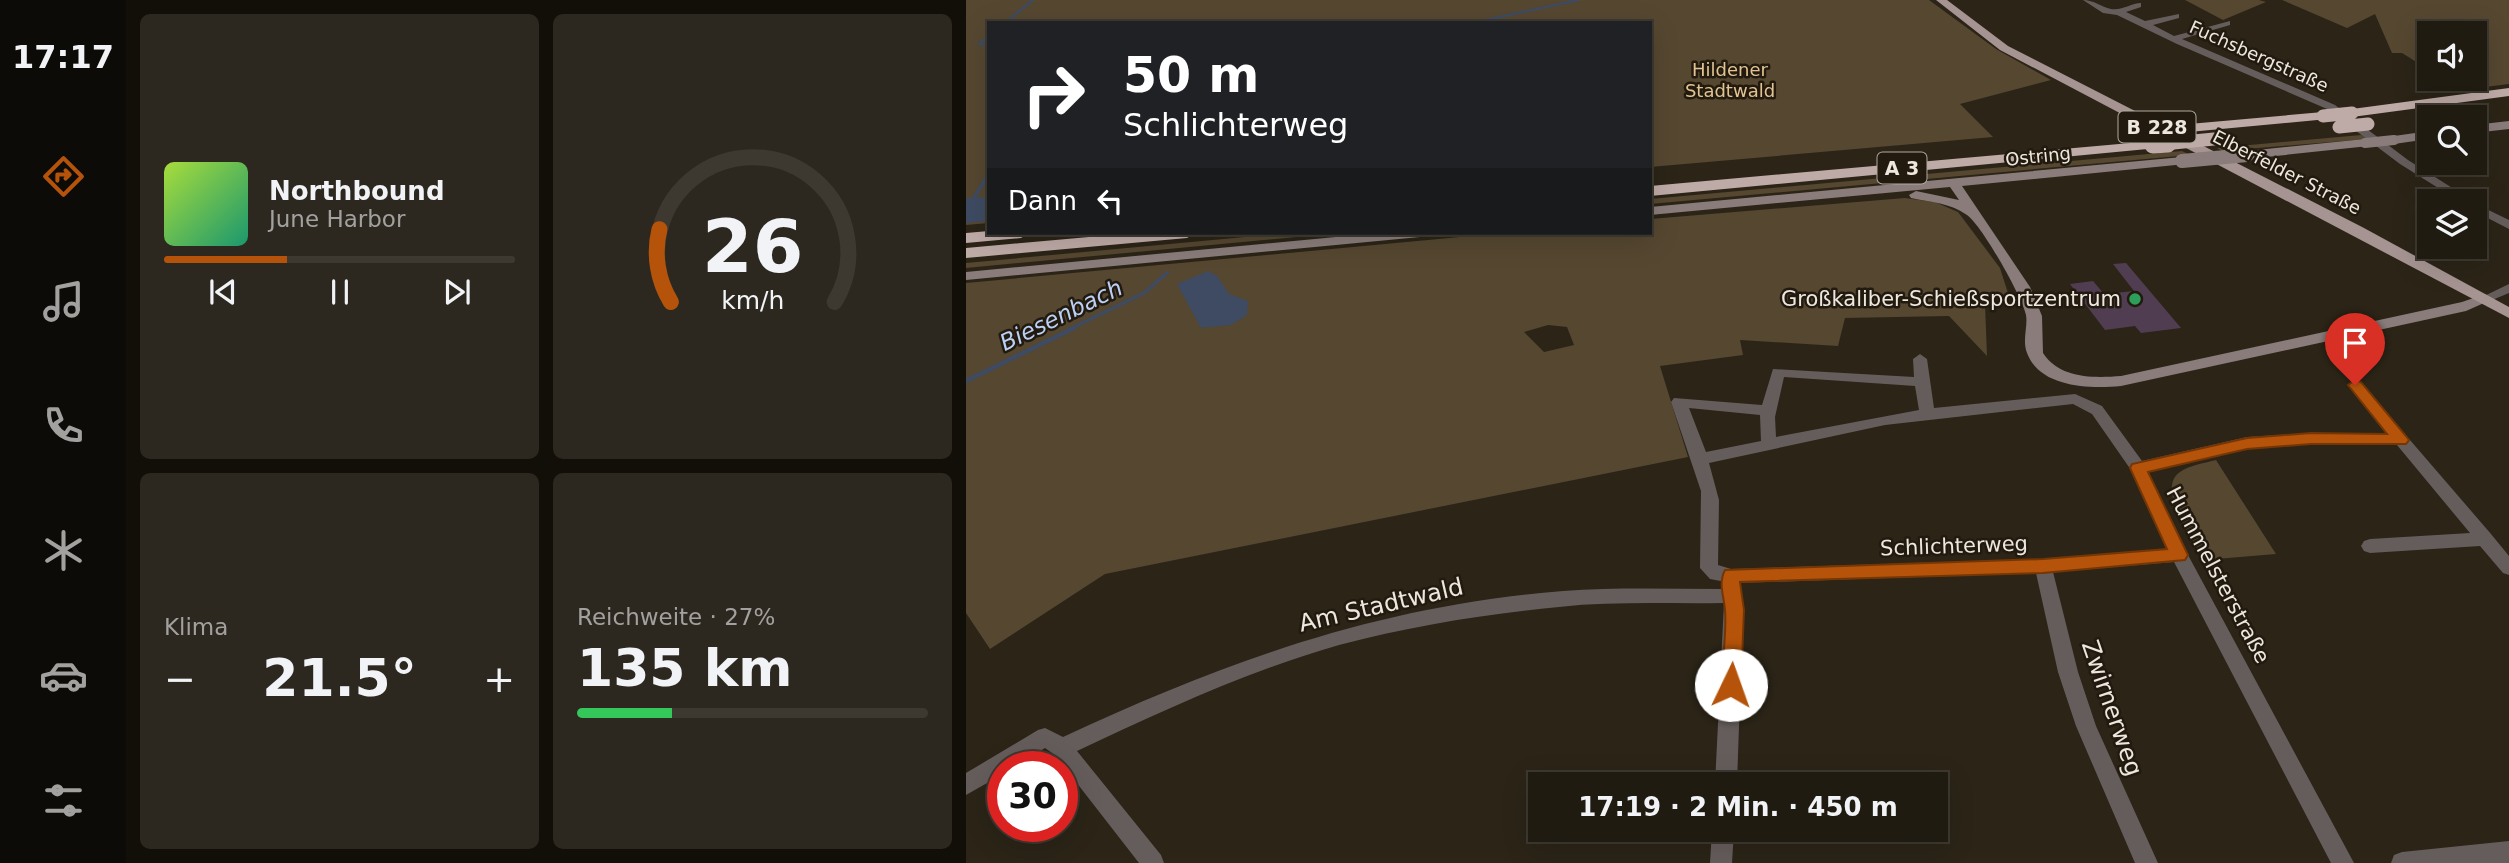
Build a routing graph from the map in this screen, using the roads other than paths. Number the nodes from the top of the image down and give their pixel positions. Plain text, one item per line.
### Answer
1 (1941, 0) edge
2 (2087, 0) edge
3 (2138, 5) dead end
4 (2119, 12) junction
5 (2176, 16) dead end
6 (2227, 23) dead end
7 (2146, 24) junction
8 (2176, 38) junction
9 (2509, 92) edge
10 (2509, 106) edge
11 (2509, 125) edge
12 (2487, 128) edge
13 (2417, 137) edge
14 (1652, 177) edge
15 (1955, 184) junction
16 (2448, 189) edge
17 (1652, 191) edge
18 (1860, 194) junction
19 (1652, 211) edge
20 (1975, 213) junction
21 (2487, 213) edge
22 (2509, 225) edge
23 (999, 235) edge
24 (1164, 235) edge
25 (1399, 235) edge
26 (966, 238) edge
27 (966, 253) edge
28 (966, 276) edge
29 (2509, 288) edge
30 (2485, 299) junction
31 (2509, 313) edge
32 (1920, 359) dead end
33 (1922, 382) junction
34 (2355, 385) dead end
35 (1768, 411) junction
36 (1927, 414) junction
37 (2400, 440) junction
38 (1770, 444) junction
39 (1700, 459) junction
40 (2138, 468) junction
41 (2485, 539) junction
42 (2370, 546) dead end
43 (2179, 555) junction
44 (2043, 566) junction
45 (2509, 568) edge
46 (1731, 586) junction
47 (1054, 742) junction
48 (1727, 772) edge
49 (966, 785) edge
50 (1722, 842) edge
51 (2509, 852) edge
52 (1153, 863) edge
53 (1721, 863) edge
54 (2147, 863) edge
55 (2343, 863) edge
56 (2402, 863) edge

1 - 30 main road, Elberfelder Straße / B 228
2 - 4 street, Fuchsbergstraße
3 - 4 street
4 - 7 street, Fuchsbergstraße
5 - 7 street, Fuchsbergstraße
6 - 8 street, Fuchsbergstraße
7 - 8 street, Fuchsbergstraße
8 - 16 street, Fuchsbergstraße
9 - 14 highway, A 3, bridge
10 - 17 highway, A 3, bridge
11 - 12 main road
13 - 15 main road, Ostring, bridge
15 - 18 main road, Ostring
15 - 20 main road
18 - 19 main road, Ostring
18 - 20 main road
20 - 30 main road
21 - 22 street
23 - 26 highway
24 - 27 highway
25 - 28 main road
29 - 30 street
30 - 31 main road, Elberfelder Straße / B 228
32 - 33 street
33 - 35 street
33 - 36 street
34 - 37 street
35 - 38 street
35 - 39 street
36 - 38 street, Hummelsterstraße
36 - 40 street, Hummelsterstraße
37 - 40 street
37 - 41 street
38 - 39 street, Hummelsterstraße
39 - 46 street
40 - 43 street, Hummelsterstraße
41 - 42 street
41 - 45 street
43 - 44 street, Schlichterweg
43 - 55 street, Hummelsterstraße
44 - 46 street, Schlichterweg
44 - 54 street, Zwirnerweg
46 - 47 street, Am Stadtwald
46 - 48 street
47 - 49 street, Am Stadtwald
47 - 52 street
50 - 53 street
51 - 56 street

